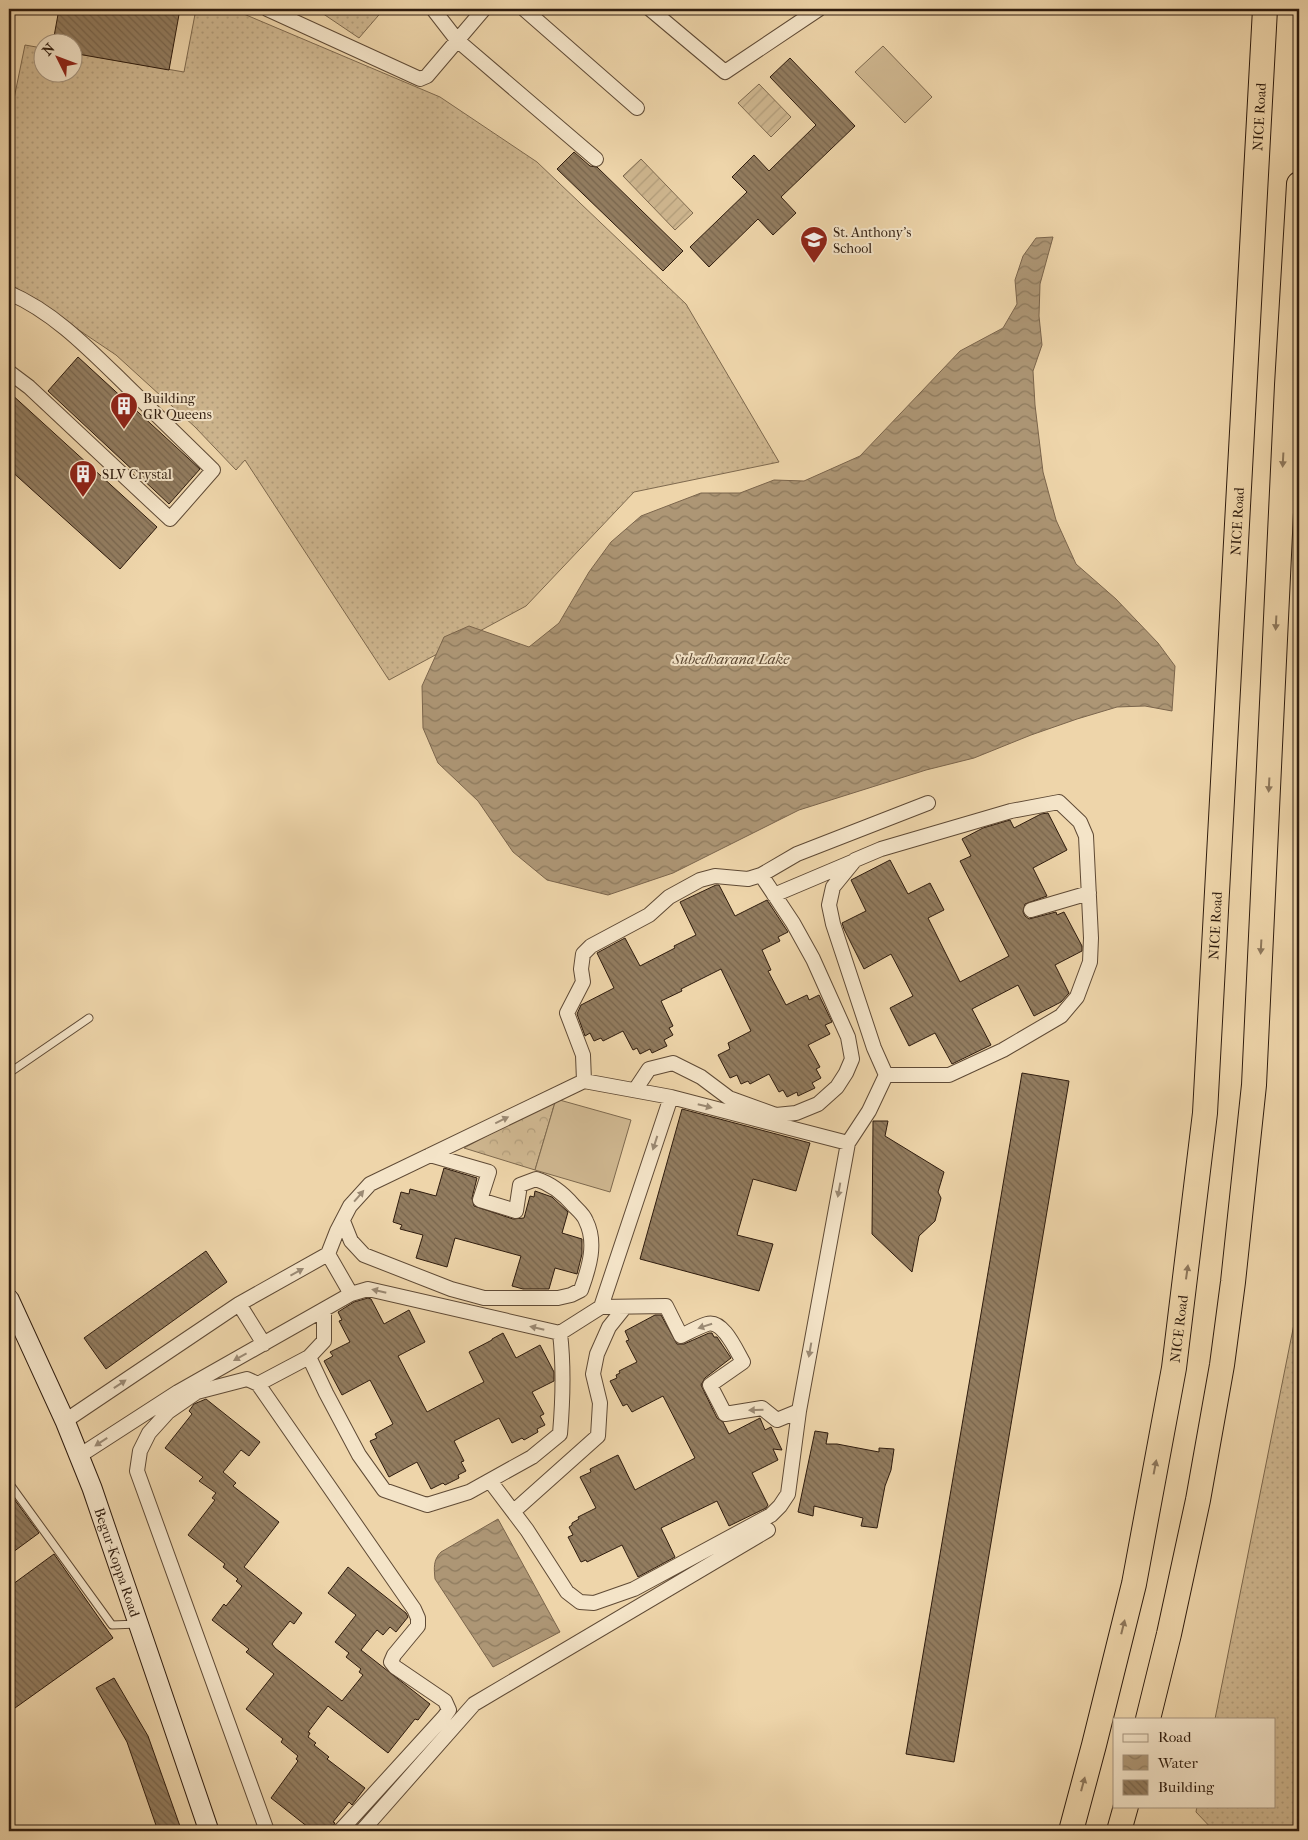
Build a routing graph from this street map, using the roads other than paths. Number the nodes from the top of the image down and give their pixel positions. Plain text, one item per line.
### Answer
1 (267, 9) edge
2 (433, 9) edge
3 (484, 9) edge
4 (524, 9) edge
5 (650, 9) edge
6 (819, 9) edge
7 (1265, 9) edge
8 (457, 40) junction
9 (637, 108) dead end
10 (596, 159) dead end
11 (1299, 184) edge
12 (9, 293) edge
13 (9, 372) edge
14 (928, 802) dead end
15 (855, 860) junction
16 (761, 875) junction
17 (1089, 893) junction
18 (774, 895) junction
19 (1031, 910) dead end
20 (89, 1018) dead end
21 (9, 1073) edge
22 (886, 1076) junction
23 (584, 1081) junction
24 (635, 1090) junction
25 (671, 1097) junction
26 (848, 1142) junction
27 (430, 1155) junction
28 (342, 1221) junction
29 (328, 1254) junction
30 (351, 1294) junction
31 (9, 1300) edge
32 (238, 1304) junction
33 (601, 1307) junction
34 (625, 1307) junction
35 (324, 1310) junction
36 (560, 1333) junction
37 (264, 1344) junction
38 (309, 1357) junction
39 (258, 1384) junction
40 (799, 1411) junction
41 (65, 1421) junction
42 (80, 1456) junction
43 (490, 1481) junction
44 (9, 1483) edge
45 (514, 1511) junction
46 (768, 1530) dead end
47 (139, 1624) junction
48 (1148, 1718) edge
49 (1125, 1808) edge
50 (204, 1829) edge
51 (267, 1831) edge
52 (340, 1831) edge
53 (362, 1831) edge
54 (1070, 1831) edge
55 (1118, 1831) edge

1 - 8 street
2 - 8 street
3 - 8 street
4 - 9 street
5 - 6 street
54 -> 7 highway, NICE Road
8 - 10 street
11 -> 48 highway
12 - 13 street
14 - 16 street
15 - 17 street
15 - 18 street
15 - 22 street
16 - 18 street
16 - 23 street
17 - 19 street
17 - 22 street
18 - 24 street
20 - 21 lane
22 - 26 street
23 - 24 street
27 -> 23 street
24 - 25 street
25 -> 26 street
25 -> 33 street
26 -> 40 street
28 -> 27 street
27 - 28 street
28 - 29 street
29 - 30 street
32 -> 29 street
30 - 35 street
36 -> 30 street
31 - 41 main road, Begur-Koppa Road
32 - 37 street
41 -> 32 street
33 - 34 street
33 - 36 street
40 -> 34 street
34 - 45 street
35 - 37 street
35 - 38 street
36 - 43 street
37 -> 42 street
38 - 39 street
38 - 43 street
39 - 51 street
39 - 52 street
40 - 45 street
41 - 42 main road, Begur-Koppa Road
42 - 47 main road, Begur-Koppa Road
43 - 45 street
44 - 47 lane
46 - 53 street
47 - 50 main road, Begur-Koppa Road
49 - 55 highway

